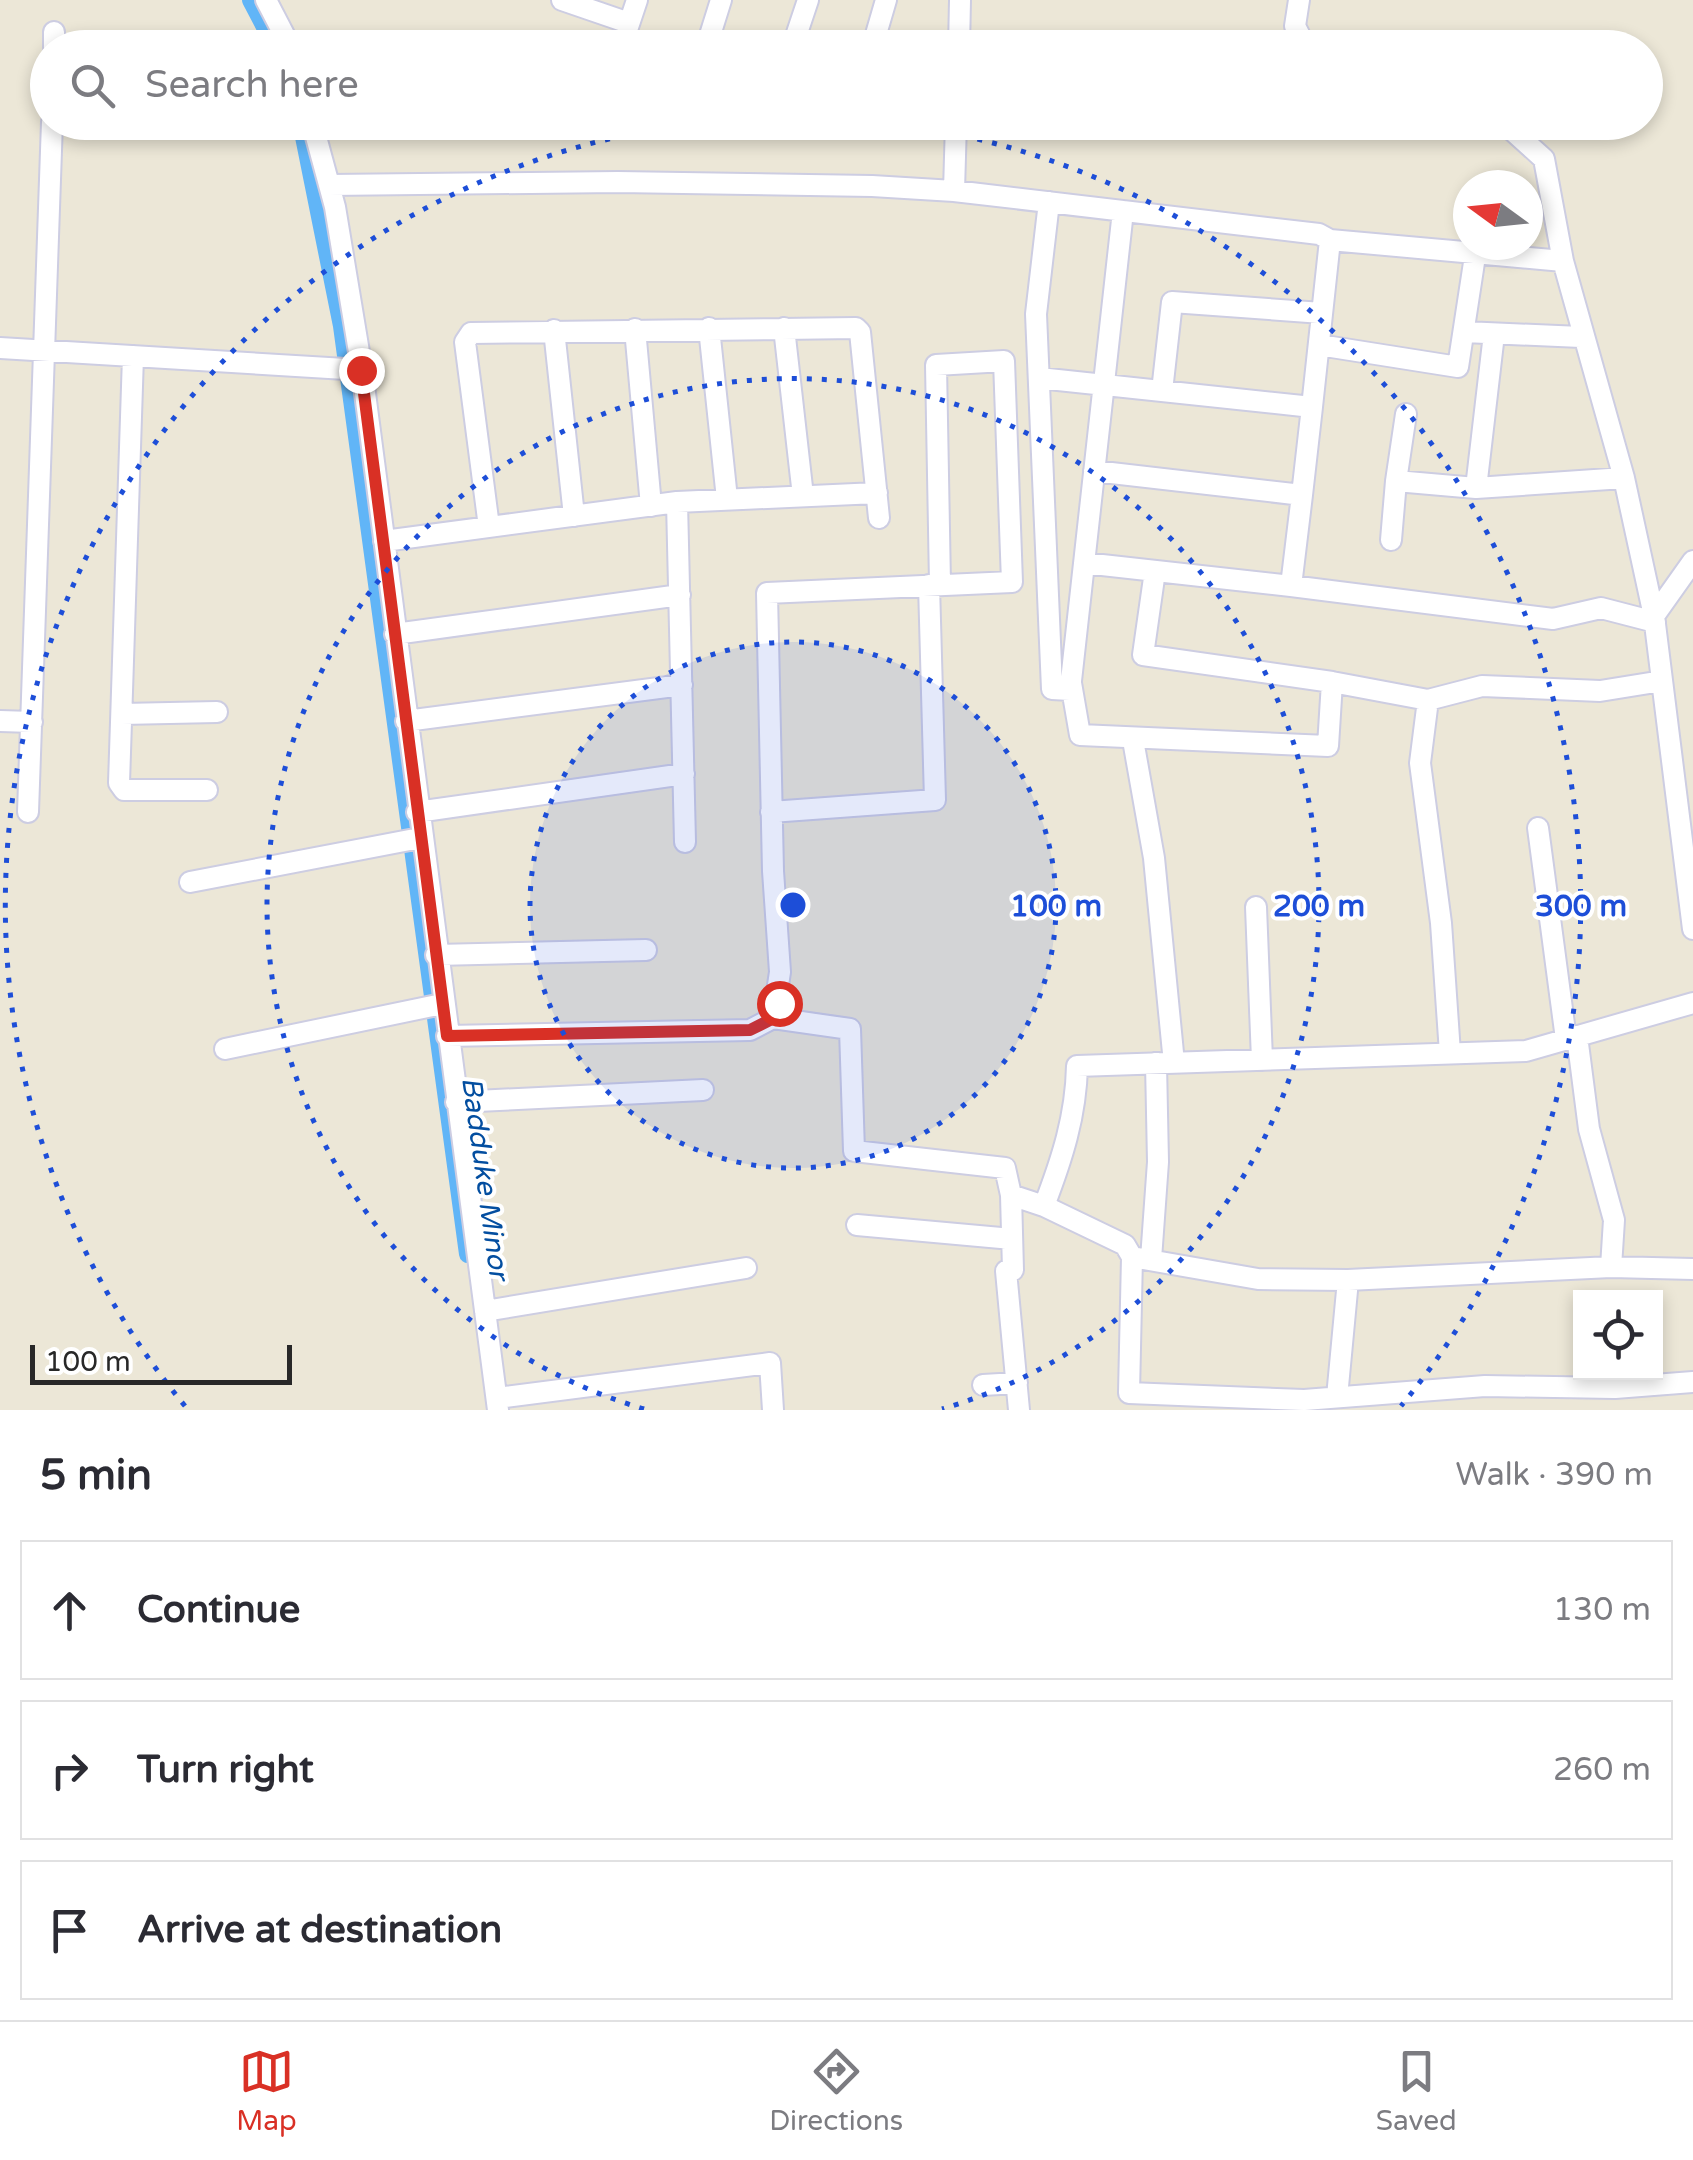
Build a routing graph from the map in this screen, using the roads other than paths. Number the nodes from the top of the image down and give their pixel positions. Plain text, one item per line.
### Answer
1 (266, 0) edge
2 (562, 0) edge
3 (637, 0) edge
4 (721, 0) edge
5 (808, 0) edge
6 (886, 0) edge
7 (960, 0) edge
8 (1299, 0) edge
9 (629, 23) junction
10 (282, 30) edge
11 (627, 30) edge
12 (712, 30) edge
13 (798, 30) edge
14 (877, 30) edge
15 (959, 30) edge
16 (1297, 30) edge
17 (52, 140) edge
18 (317, 140) edge
19 (955, 140) edge
20 (1523, 140) edge
21 (329, 185) junction
22 (954, 190) junction
23 (1049, 202) junction
24 (1123, 211) junction
25 (1330, 240) junction
26 (1453, 254) edge
27 (1474, 260) edge
28 (1533, 260) edge
29 (1562, 262) junction
30 (1322, 313) junction
31 (709, 328) junction
32 (784, 328) junction
33 (554, 330) junction
34 (635, 330) junction
35 (1464, 332) junction
36 (1494, 334) junction
37 (1582, 337) junction
38 (1318, 344) junction
39 (0, 348) edge
40 (46, 351) junction
41 (132, 356) junction
42 (362, 370) junction
43 (1039, 378) junction
44 (1104, 385) junction
45 (1162, 391) junction
46 (1312, 407) junction
47 (1406, 414) dead end
48 (1094, 471) junction
49 (1624, 478) junction
50 (1396, 481) junction
51 (1476, 488) junction
52 (877, 494) junction
53 (1302, 495) junction
54 (803, 496) junction
55 (727, 499) junction
56 (677, 502) junction
57 (651, 506) junction
58 (574, 516) junction
59 (879, 518) dead end
60 (489, 527) junction
61 (1392, 540) dead end
62 (384, 541) junction
63 (1693, 561) edge
64 (1084, 563) junction
65 (1155, 571) junction
66 (934, 585) junction
67 (1291, 586) junction
68 (680, 595) junction
69 (1655, 619) junction
70 (395, 634) junction
71 (1332, 682) junction
72 (1662, 682) junction
73 (1070, 683) junction
74 (682, 685) junction
75 (1428, 700) junction
76 (218, 712) dead end
77 (122, 714) junction
78 (0, 721) edge
79 (406, 721) junction
80 (32, 722) junction
81 (1133, 740) junction
82 (684, 774) junction
83 (207, 790) dead end
84 (28, 812) dead end
85 (417, 812) junction
86 (771, 812) junction
87 (1538, 828) dead end
88 (411, 840) junction
89 (685, 842) dead end
90 (190, 882) dead end
91 (1256, 906) dead end
92 (1693, 929) edge
93 (646, 950) dead end
94 (436, 955) junction
95 (1693, 1003) edge
96 (442, 1004) junction
97 (774, 1018) junction
98 (447, 1036) junction
99 (1571, 1038) junction
100 (225, 1048) dead end
101 (1450, 1053) junction
102 (1262, 1060) junction
103 (1165, 1063) junction
104 (703, 1090) dead end
105 (456, 1102) junction
106 (1010, 1195) junction
107 (1044, 1206) junction
108 (857, 1225) dead end
109 (1012, 1239) junction
110 (1142, 1258) junction
111 (1611, 1267) junction
112 (746, 1268) dead end
113 (1693, 1268) edge
114 (1348, 1280) junction
115 (485, 1311) junction
116 (1693, 1382) edge
117 (1016, 1383) junction
118 (983, 1385) dead end
119 (1337, 1397) junction
120 (1129, 1402) edge
121 (498, 1404) edge
122 (773, 1410) edge
123 (1019, 1410) edge

1 - 10 street
2 - 9 street
3 - 9 street
4 - 12 street
5 - 13 street
6 - 14 street
7 - 15 street
8 - 16 street
9 - 11 street
17 - 40 street
18 - 21 street
19 - 22 street
20 - 29 street
21 - 22 street
21 - 42 street
22 - 23 street
23 - 24 street
23 - 43 street
24 - 25 street
24 - 44 street
25 - 26 street
25 - 30 street
27 - 35 street
28 - 29 street
29 - 37 street
30 - 38 street
30 - 45 street
31 - 32 street
31 - 34 street
31 - 55 street
32 - 52 street
32 - 54 street
33 - 34 street
33 - 58 street
33 - 60 street
34 - 57 street
35 - 36 street
35 - 38 street
36 - 37 street
36 - 51 street
37 - 49 street
38 - 46 street
39 - 40 street
40 - 41 street
40 - 80 street
41 - 42 street
41 - 77 street
42 - 62 street
43 - 44 street
43 - 73 street
44 - 45 street
44 - 48 street
45 - 46 street
46 - 53 street
47 - 50 street
48 - 53 street
48 - 64 street
49 - 51 street
49 - 69 street
50 - 51 street
50 - 61 street
52 - 54 street
52 - 59 street
53 - 67 street
54 - 55 street
55 - 56 street
56 - 57 street
56 - 68 street
57 - 58 street
58 - 60 street
60 - 62 street
62 - 70 street
63 - 69 street
64 - 65 street
64 - 73 street
65 - 67 street
65 - 71 street
66 - 66 street
66 - 86 street
66 - 86 street
67 - 69 street
68 - 70 street
68 - 74 street
69 - 72 street
70 - 79 street
71 - 75 street
71 - 81 street
72 - 75 street
72 - 92 street
73 - 81 street
74 - 79 street
74 - 82 street
75 - 101 street
76 - 77 street
77 - 83 street
78 - 80 street
79 - 85 street
80 - 84 street
81 - 103 street
82 - 85 street
82 - 89 street
85 - 88 street
86 - 97 street
87 - 99 street
88 - 90 street
88 - 94 street
91 - 102 street
93 - 94 street
94 - 96 street
95 - 99 street
96 - 98 street
96 - 100 street
97 - 98 street
97 - 106 street
98 - 105 street
99 - 101 street
99 - 111 street
101 - 102 street
102 - 103 street
103 - 107 street
103 - 110 street
104 - 105 street
105 - 115 street
106 - 107 street
106 - 109 street
107 - 110 street
108 - 109 street
109 - 117 street
110 - 114 street
110 - 120 street
111 - 113 street
111 - 114 street
112 - 115 street
114 - 119 street
115 - 121 street
116 - 119 street
117 - 118 street
117 - 123 street
119 - 120 street
121 - 122 street

